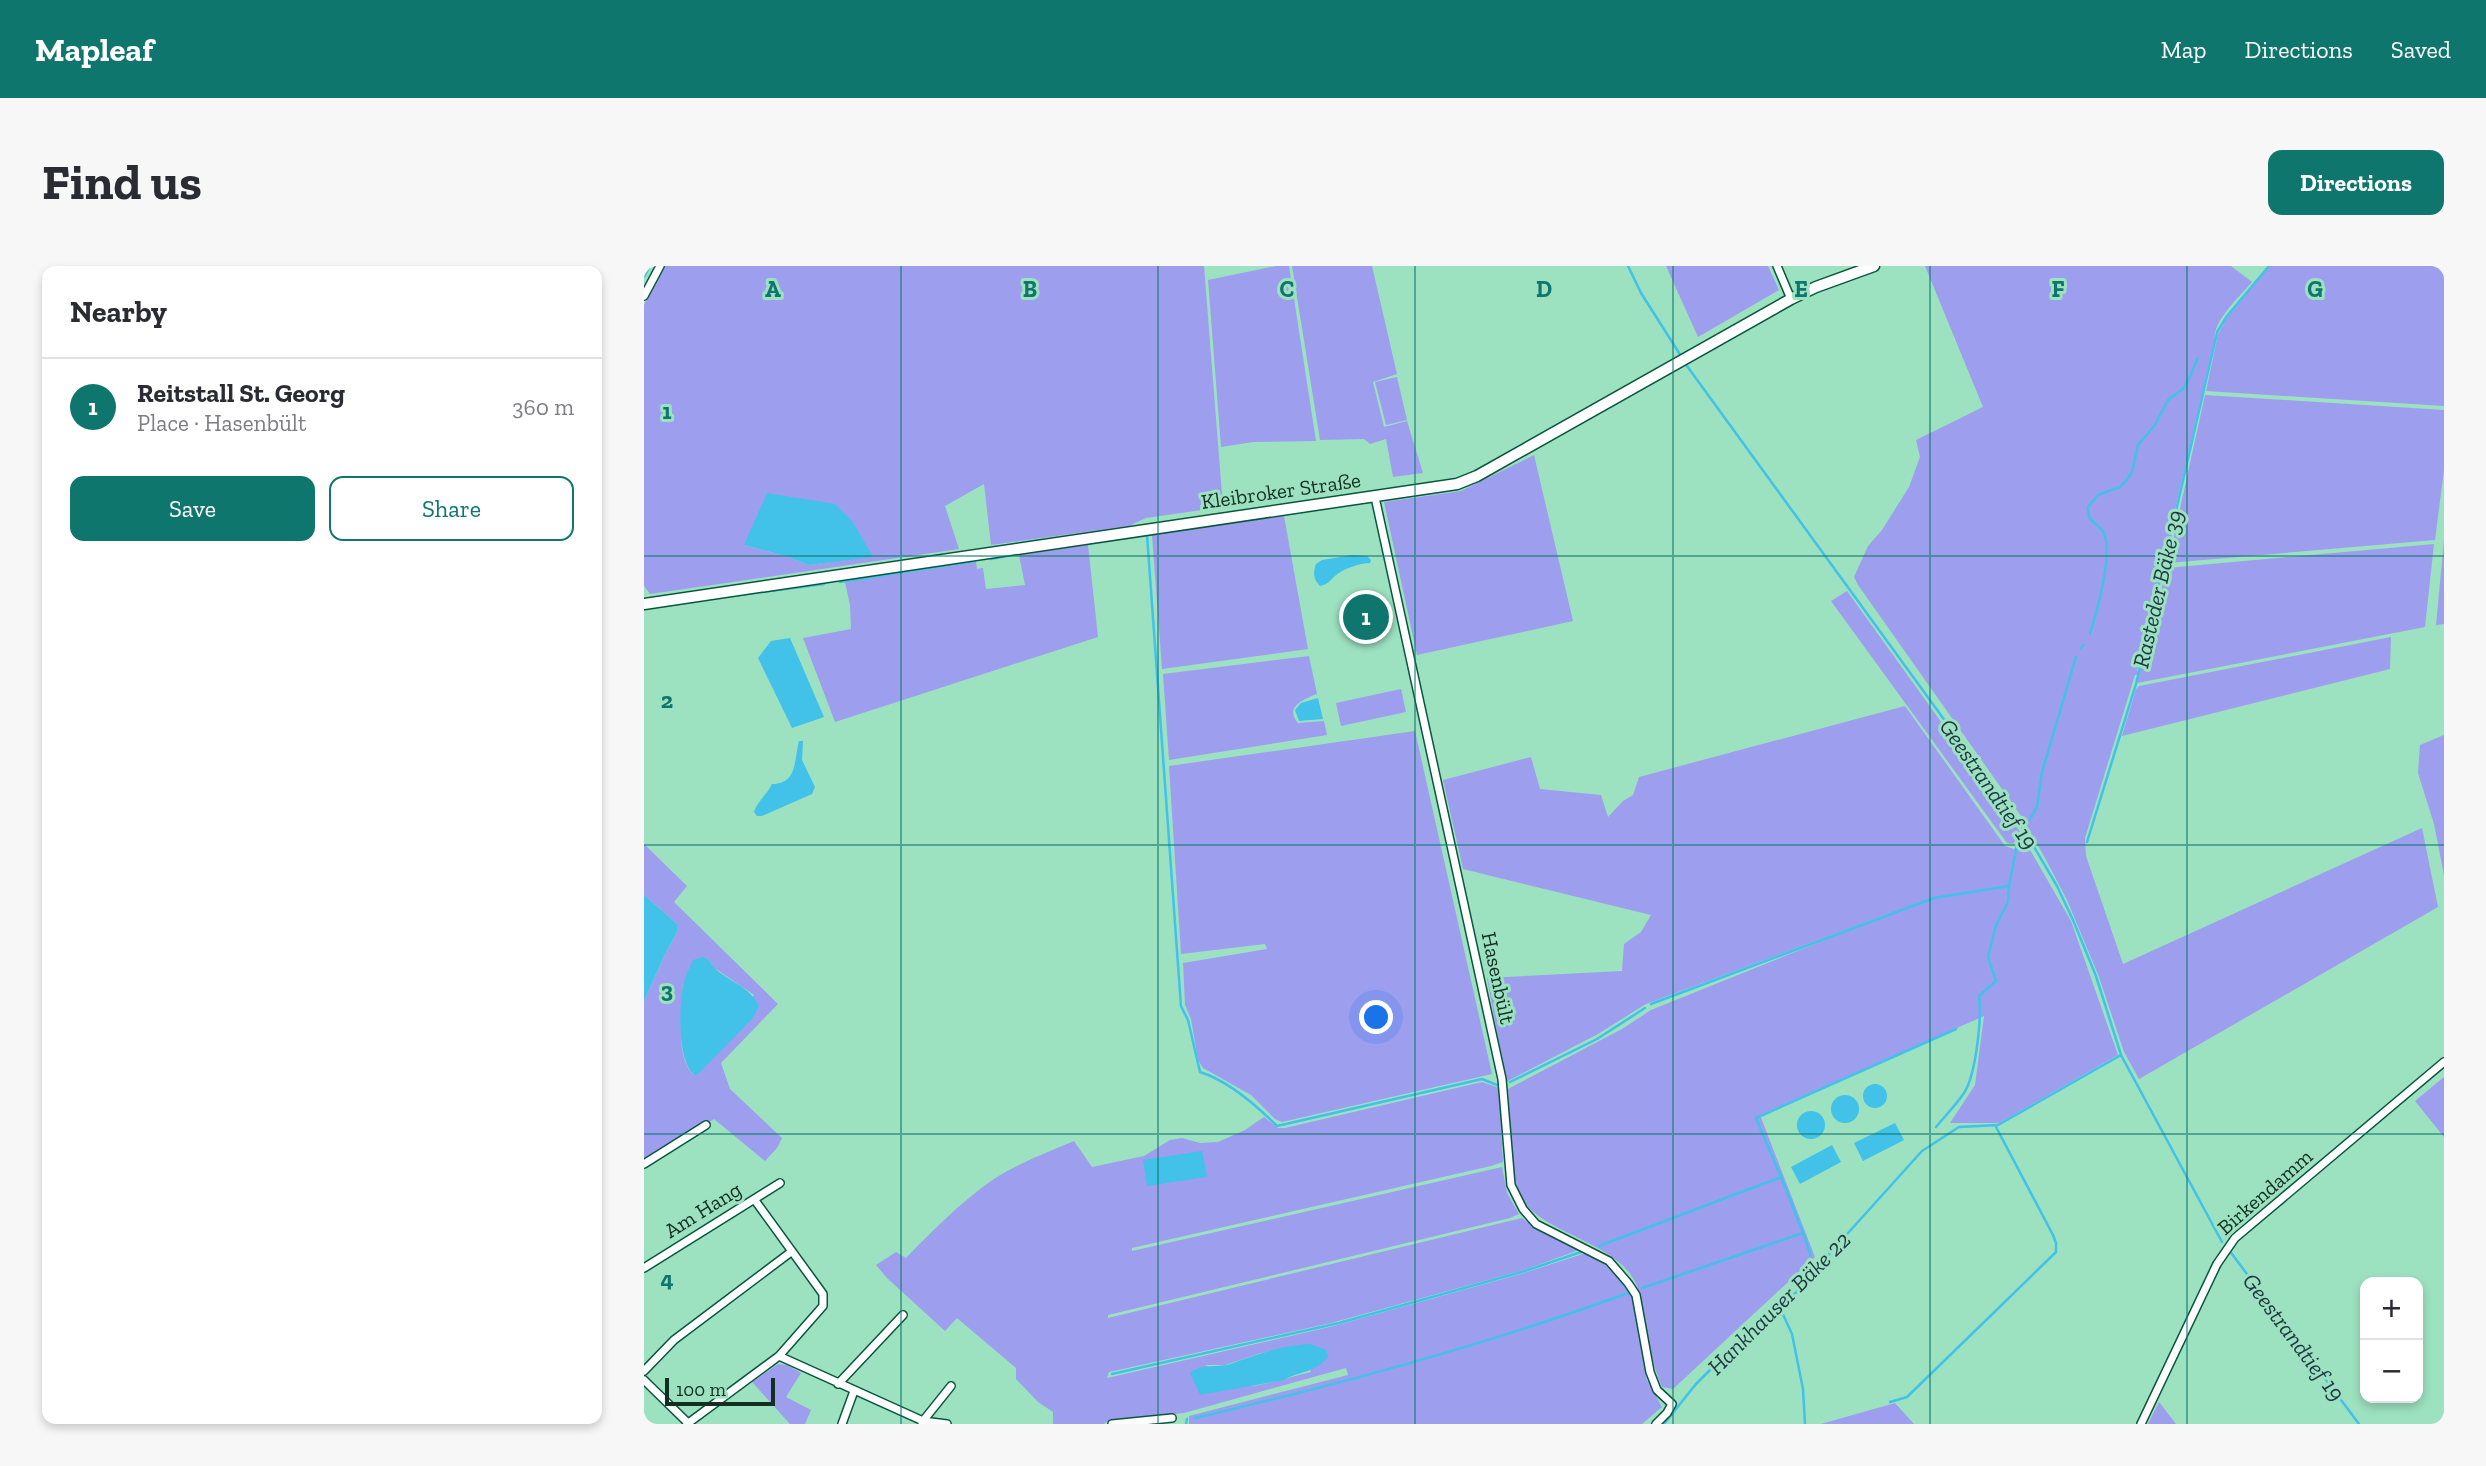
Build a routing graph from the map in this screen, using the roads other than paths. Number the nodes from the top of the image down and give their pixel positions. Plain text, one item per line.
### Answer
1 (660, 266) edge
2 (1777, 266) edge
3 (1874, 266) edge
4 (644, 296) edge
5 (1791, 299) junction
6 (1375, 497) junction
7 (644, 604) edge
8 (2444, 1062) edge
9 (706, 1125) dead end
10 (644, 1164) edge
11 (780, 1182) dead end
12 (754, 1199) junction
13 (791, 1252) junction
14 (644, 1268) edge
15 (903, 1315) dead end
16 (779, 1356) junction
17 (644, 1371) edge
18 (644, 1380) edge
19 (838, 1384) junction
20 (951, 1386) dead end
21 (854, 1391) junction
22 (1172, 1418) dead end
23 (923, 1423) edge
24 (687, 1424) edge
25 (842, 1424) edge
26 (947, 1424) edge
27 (1112, 1424) edge
28 (1656, 1424) edge
29 (2141, 1424) edge

1 - 4 street
2 - 5 street
3 - 5 street, Kleibroker Straße
5 - 6 street, Kleibroker Straße
6 - 7 street, Kleibroker Straße
6 - 28 street, Hasenbült
8 - 29 street, Birkendamm
9 - 10 street
11 - 12 street, Am Hang
12 - 13 street
12 - 14 street, Am Hang
13 - 16 street
13 - 17 street
15 - 19 street
16 - 19 street
16 - 24 street
18 - 24 street
19 - 21 street
20 - 23 street
21 - 23 street
21 - 25 street
22 - 27 street
23 - 26 street

